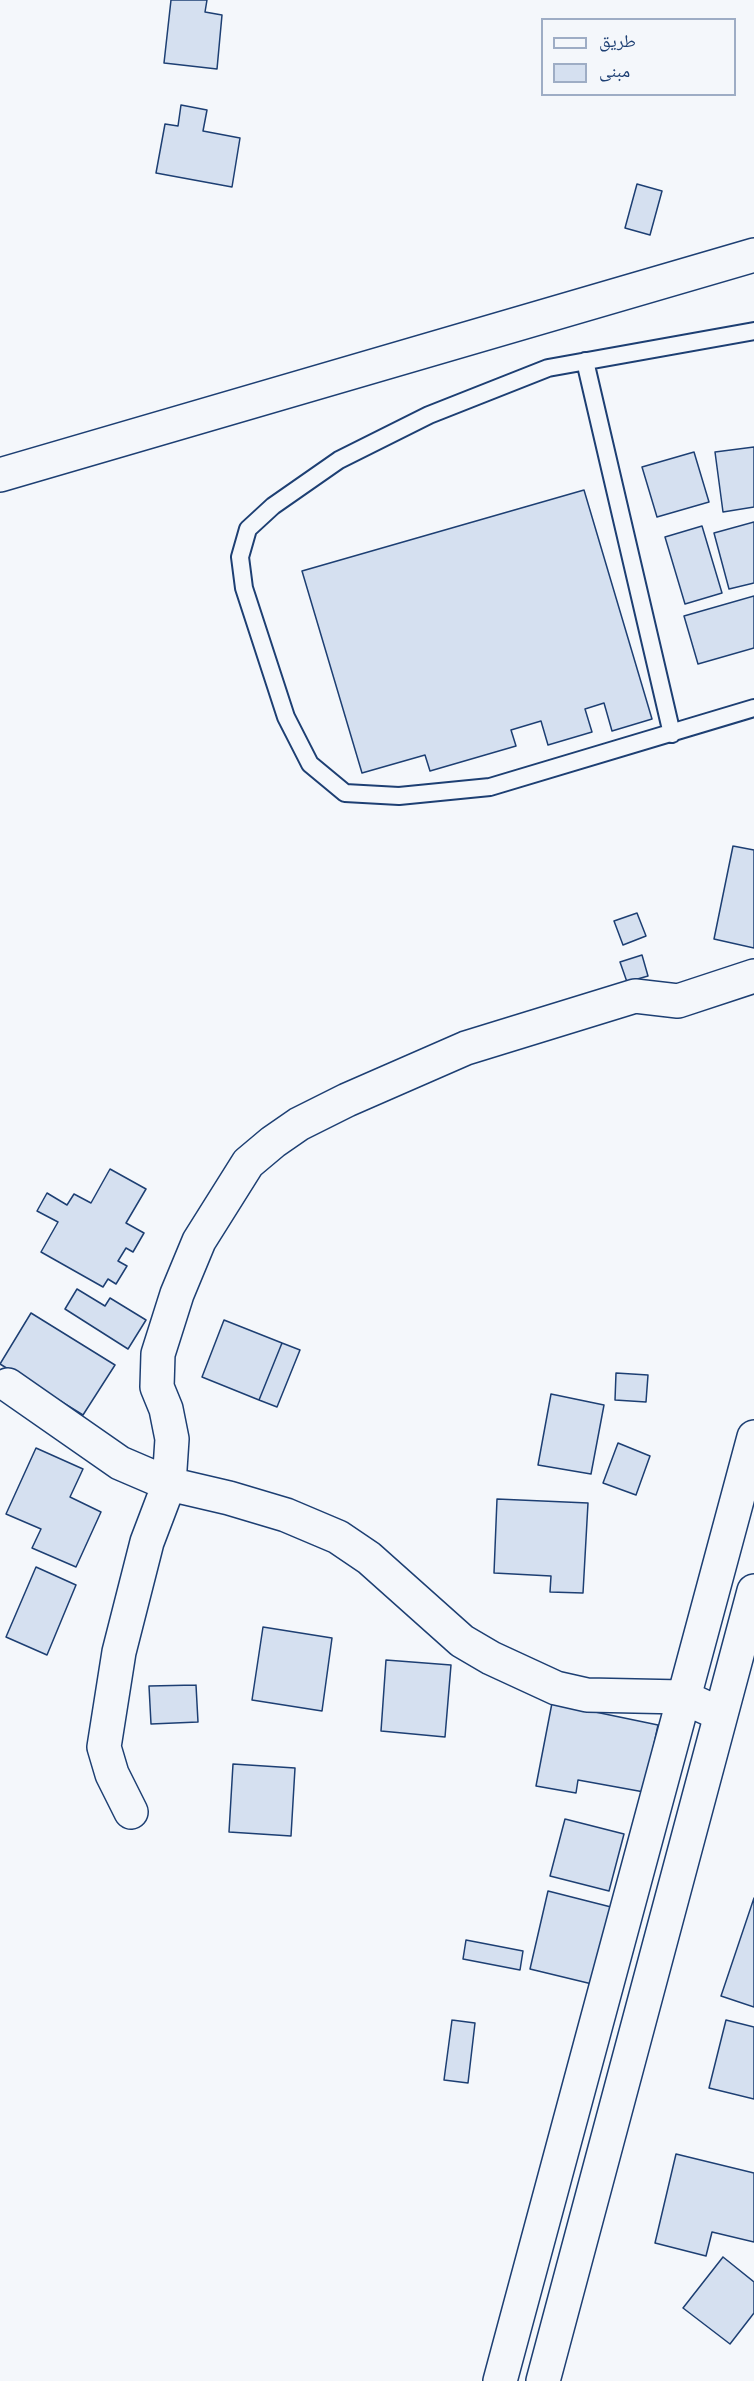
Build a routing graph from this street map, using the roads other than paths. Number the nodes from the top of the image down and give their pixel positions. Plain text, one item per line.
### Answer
1 (754, 255) edge
2 (754, 331) edge
3 (585, 361) junction
4 (0, 475) edge
5 (754, 708) edge
6 (672, 734) junction
7 (754, 976) edge
8 (8, 1385) dead end
9 (754, 1437) edge
10 (169, 1484) junction
11 (754, 1591) edge
12 (683, 1696) junction
13 (720, 1714) junction
14 (130, 1812) dead end
15 (596, 2023) junction
16 (637, 2035) junction
17 (500, 2381) edge
18 (543, 2381) edge

1 - 4 street
2 - 3 lane
3 - 6 lane
3 - 6 lane
5 - 6 lane
7 - 10 street
8 - 10 street
9 - 12 street
10 - 12 street
10 - 14 street
11 - 13 street
12 - 13 street
12 - 15 street
13 - 16 street
15 - 16 street
15 - 17 street
16 - 18 street

